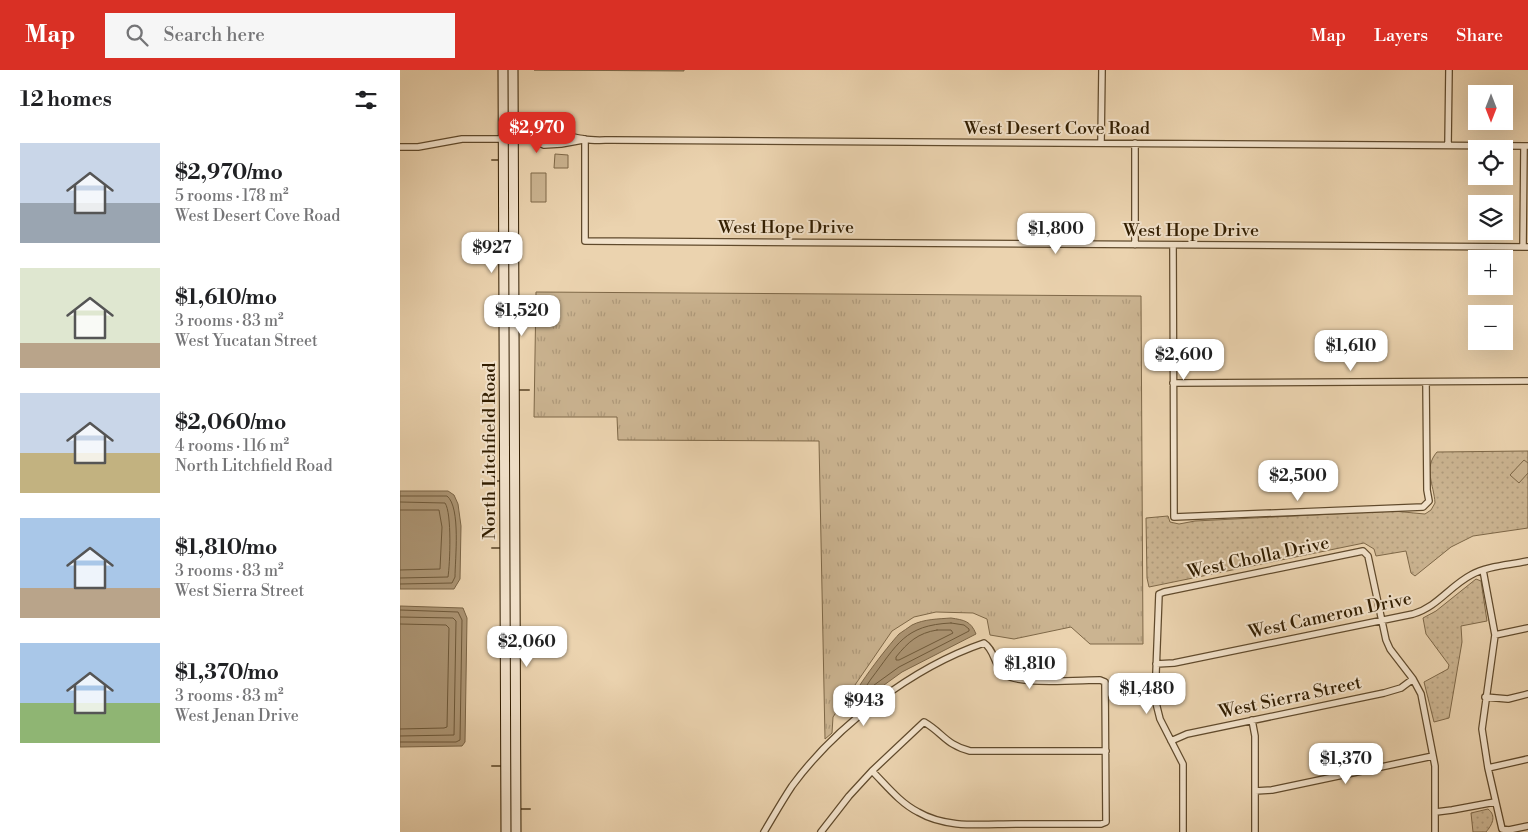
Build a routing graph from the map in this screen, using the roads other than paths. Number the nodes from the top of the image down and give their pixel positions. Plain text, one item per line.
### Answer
1 (503, 70) edge
2 (513, 70) edge
3 (1102, 70) edge
4 (1449, 70) edge
5 (508, 139) junction
6 (530, 139) junction
7 (586, 139) junction
8 (1101, 143) junction
9 (1135, 143) junction
10 (1448, 146) junction
11 (1526, 146) edge
12 (400, 147) edge
13 (1135, 245) junction
14 (1173, 245) junction
15 (1526, 247) edge
16 (504, 312) junction
17 (514, 379) junction
18 (1528, 381) edge
19 (1426, 382) junction
20 (1173, 383) junction
21 (510, 456) junction
22 (1528, 561) edge
23 (1483, 570) junction
24 (1381, 620) junction
25 (1528, 628) edge
26 (1494, 635) junction
27 (1156, 664) junction
28 (1413, 679) junction
29 (1528, 694) edge
30 (1485, 697) junction
31 (1252, 720) junction
32 (1171, 741) junction
33 (1106, 751) junction
34 (1433, 756) junction
35 (1528, 759) edge
36 (1488, 768) junction
37 (872, 771) junction
38 (1255, 792) junction
39 (1496, 802) junction
40 (1436, 812) junction
41 (982, 824) junction
42 (1528, 826) edge
43 (506, 832) edge
44 (516, 832) edge
45 (764, 832) edge
46 (821, 832) edge
47 (982, 832) edge
48 (1183, 832) edge
49 (1255, 832) edge
50 (1435, 832) edge

1 - 5 main road, North Litchfield Road
2 - 5 main road, North Litchfield Road
3 - 8 street
4 - 10 street
5 - 6 street, West Desert Cove Road
5 - 12 street, West Desert Cove Road
5 - 16 main road, North Litchfield Road
5 - 17 main road, North Litchfield Road
6 - 7 street, West Desert Cove Road
6 - 7 street, West Desert Cove Road
7 - 8 street, West Desert Cove Road
7 - 13 street, West Hope Drive
8 - 9 street, West Desert Cove Road
9 - 10 street, West Desert Cove Road
9 - 13 street
10 - 11 street, West Desert Cove Road
11 - 15 street
13 - 14 street, West Hope Drive
14 - 15 street, West Hope Drive
14 - 20 street
16 - 17 main road
16 - 21 main road, North Litchfield Road
17 - 21 main road, North Litchfield Road
18 - 19 street
19 - 20 street
19 - 20 street
21 - 43 main road, North Litchfield Road
21 - 44 main road, North Litchfield Road
22 - 23 street, West Cameron Drive
23 - 24 street, West Cameron Drive
23 - 26 street
24 - 27 street, West Cameron Drive
24 - 27 street, West Cholla Drive
24 - 28 street
25 - 26 street
26 - 30 street
27 - 32 street
28 - 31 street, West Sierra Street
28 - 34 street
29 - 30 street
30 - 36 street
31 - 32 street, West Sierra Street
31 - 38 street
32 - 48 street
33 - 37 street
33 - 41 street
33 - 45 street
34 - 38 street
34 - 40 street
35 - 36 street
36 - 39 street
37 - 41 street
37 - 46 street
38 - 49 street
39 - 40 street
39 - 42 street
40 - 50 street
41 - 47 street

